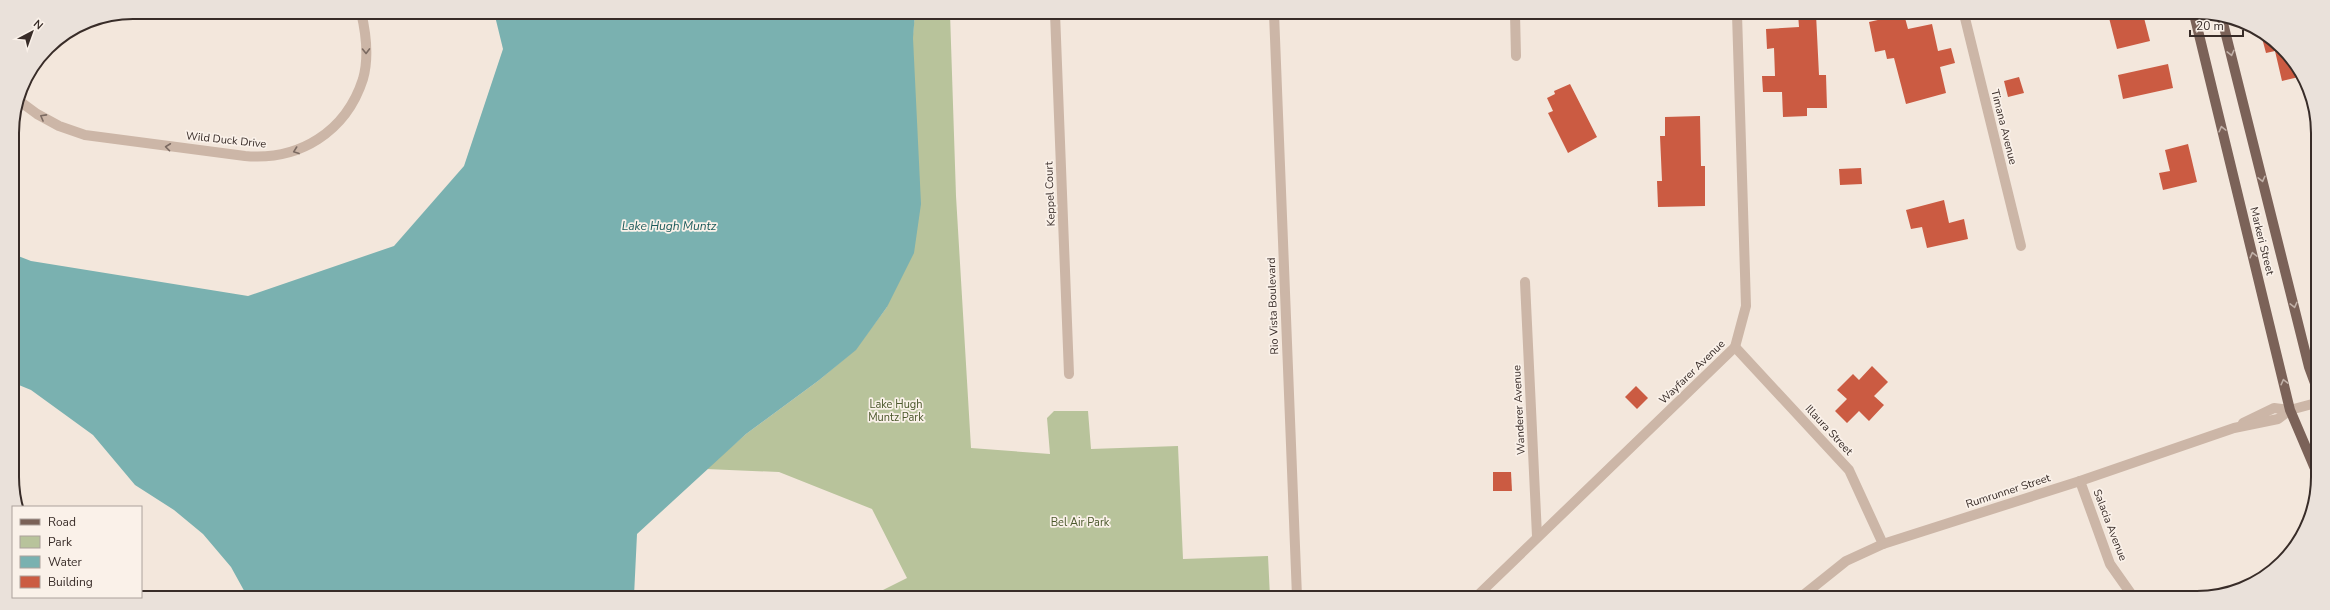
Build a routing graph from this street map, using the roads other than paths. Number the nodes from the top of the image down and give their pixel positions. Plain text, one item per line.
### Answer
1 (362, 19) edge
2 (1054, 19) edge
3 (1274, 19) edge
4 (1515, 19) edge
5 (1737, 19) edge
6 (1965, 19) edge
7 (2195, 19) edge
8 (2224, 22) edge
9 (1516, 56) dead end
10 (23, 104) edge
11 (2021, 246) dead end
12 (1525, 282) dead end
13 (1736, 347) junction
14 (2311, 372) edge
15 (1069, 374) dead end
16 (2311, 404) edge
17 (2290, 410) junction
18 (2311, 459) edge
19 (2080, 481) junction
20 (1537, 536) junction
21 (1883, 544) junction
22 (1297, 591) edge
23 (1482, 591) edge
24 (1808, 591) edge
25 (2129, 591) edge

1 -> 10 street, Wild Duck Drive
2 - 15 street, Keppel Court
3 - 22 street, Rio Vista Boulevard
4 - 9 street
5 - 13 street, Wayfarer Avenue
6 - 11 street, Timana Avenue
17 -> 7 main road, Markeri Street
8 -> 14 main road, Markeri Street
12 - 20 street, Wanderer Avenue
13 - 20 street, Wayfarer Avenue
13 - 21 street, Illaura Street
16 - 17 street, Rumrunner Street
17 - 18 main road, Markeri Street
17 - 19 street, Rumrunner Street
19 - 21 street, Rumrunner Street
19 - 25 street, Salacia Avenue
20 - 23 street, Wayfarer Avenue
21 - 24 street, Rumrunner Street

